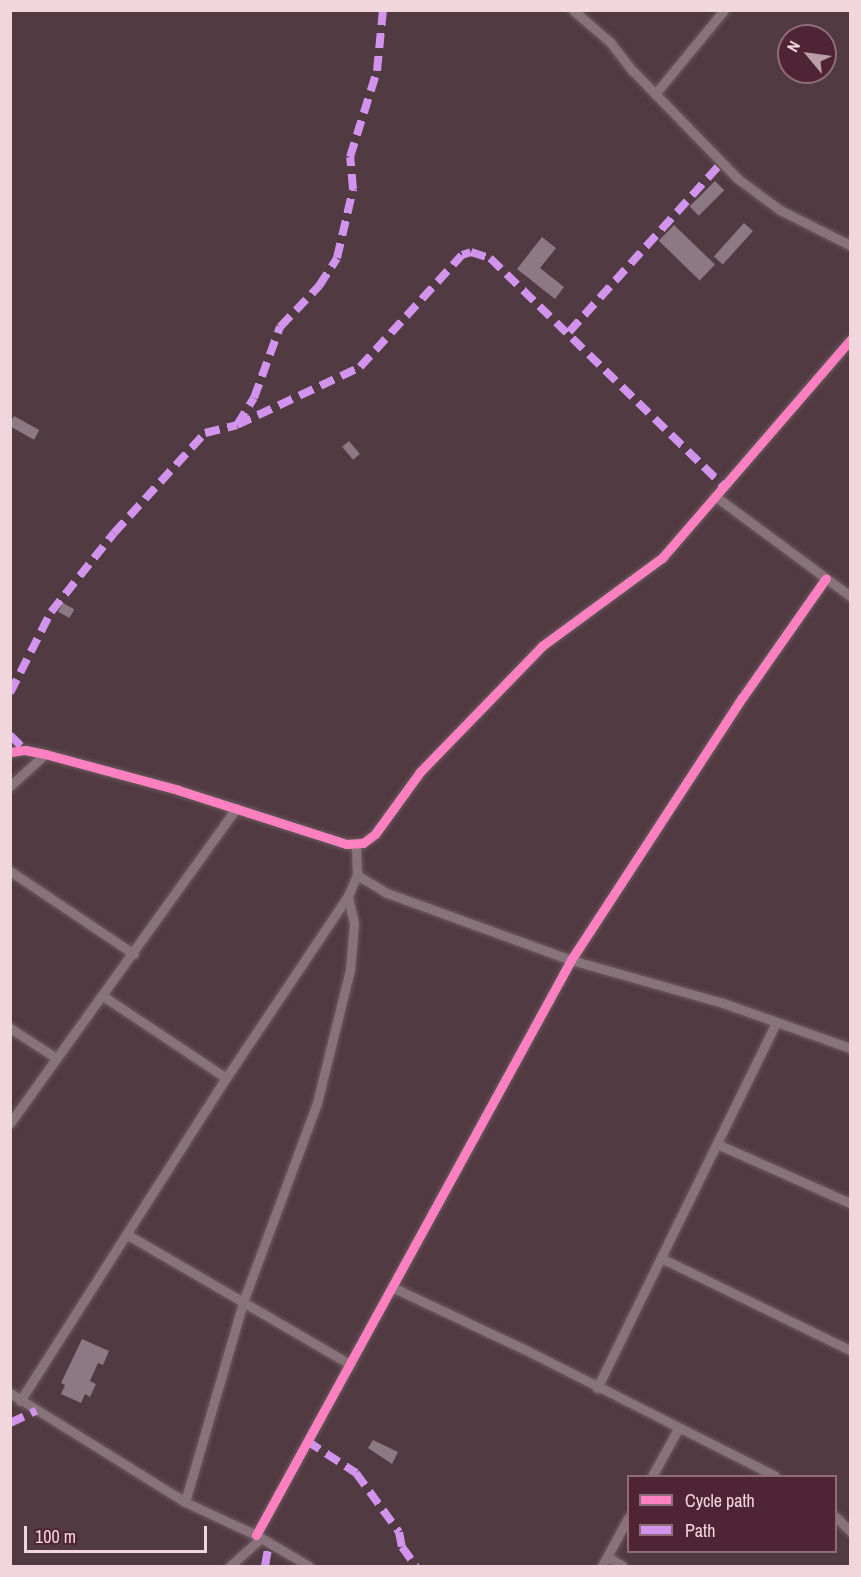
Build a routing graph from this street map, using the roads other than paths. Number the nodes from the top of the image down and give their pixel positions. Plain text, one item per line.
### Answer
1 (573, 10) edge
2 (724, 10) edge
3 (655, 94) junction
4 (850, 245) edge
5 (850, 340) edge
6 (715, 496) junction
7 (826, 578) junction
8 (850, 596) edge
9 (10, 752) edge
10 (45, 754) junction
11 (10, 786) edge
12 (236, 808) junction
13 (356, 846) junction
14 (10, 872) edge
15 (357, 875) junction
16 (348, 896) junction
17 (134, 954) junction
18 (572, 960) junction
19 (103, 996) junction
20 (776, 1022) junction
21 (10, 1028) edge
22 (850, 1047) edge
23 (56, 1058) junction
24 (226, 1078) junction
25 (10, 1123) edge
26 (717, 1144) junction
27 (850, 1203) edge
28 (128, 1235) junction
29 (661, 1258) junction
30 (392, 1287) junction
31 (243, 1302) junction
32 (850, 1350) edge
33 (350, 1364) junction
34 (597, 1388) junction
35 (10, 1393) edge
36 (20, 1401) junction
37 (678, 1429) junction
38 (652, 1475) edge
39 (773, 1475) edge
40 (185, 1502) junction
41 (837, 1518) edge
42 (627, 1520) edge
43 (850, 1531) edge
44 (258, 1537) junction
45 (608, 1557) junction
46 (230, 1566) edge
47 (309, 1566) edge
48 (602, 1566) edge
49 (623, 1566) edge

1 - 3 street
2 - 3 street
3 - 4 street
5 - 6 street
6 - 7 street
6 - 13 street
7 - 8 street
7 - 18 street
9 - 10 street
10 - 11 street
10 - 12 street
12 - 13 street
12 - 17 street
13 - 15 street
14 - 17 street
15 - 16 street
15 - 18 street
16 - 24 street
16 - 31 street
17 - 19 street
18 - 20 street
18 - 30 street
19 - 23 street
19 - 24 street
20 - 22 street
20 - 26 street
21 - 23 street
23 - 25 street
24 - 28 street
26 - 27 street
26 - 29 street
28 - 31 street
28 - 36 street
29 - 32 street
29 - 34 street
30 - 33 street
30 - 34 street
31 - 33 street
31 - 40 street
33 - 44 street
34 - 37 street
35 - 36 street
36 - 40 street
37 - 38 street
37 - 39 street
40 - 44 street
41 - 43 street
42 - 45 street
44 - 46 street
44 - 47 street
45 - 48 street
45 - 49 street

